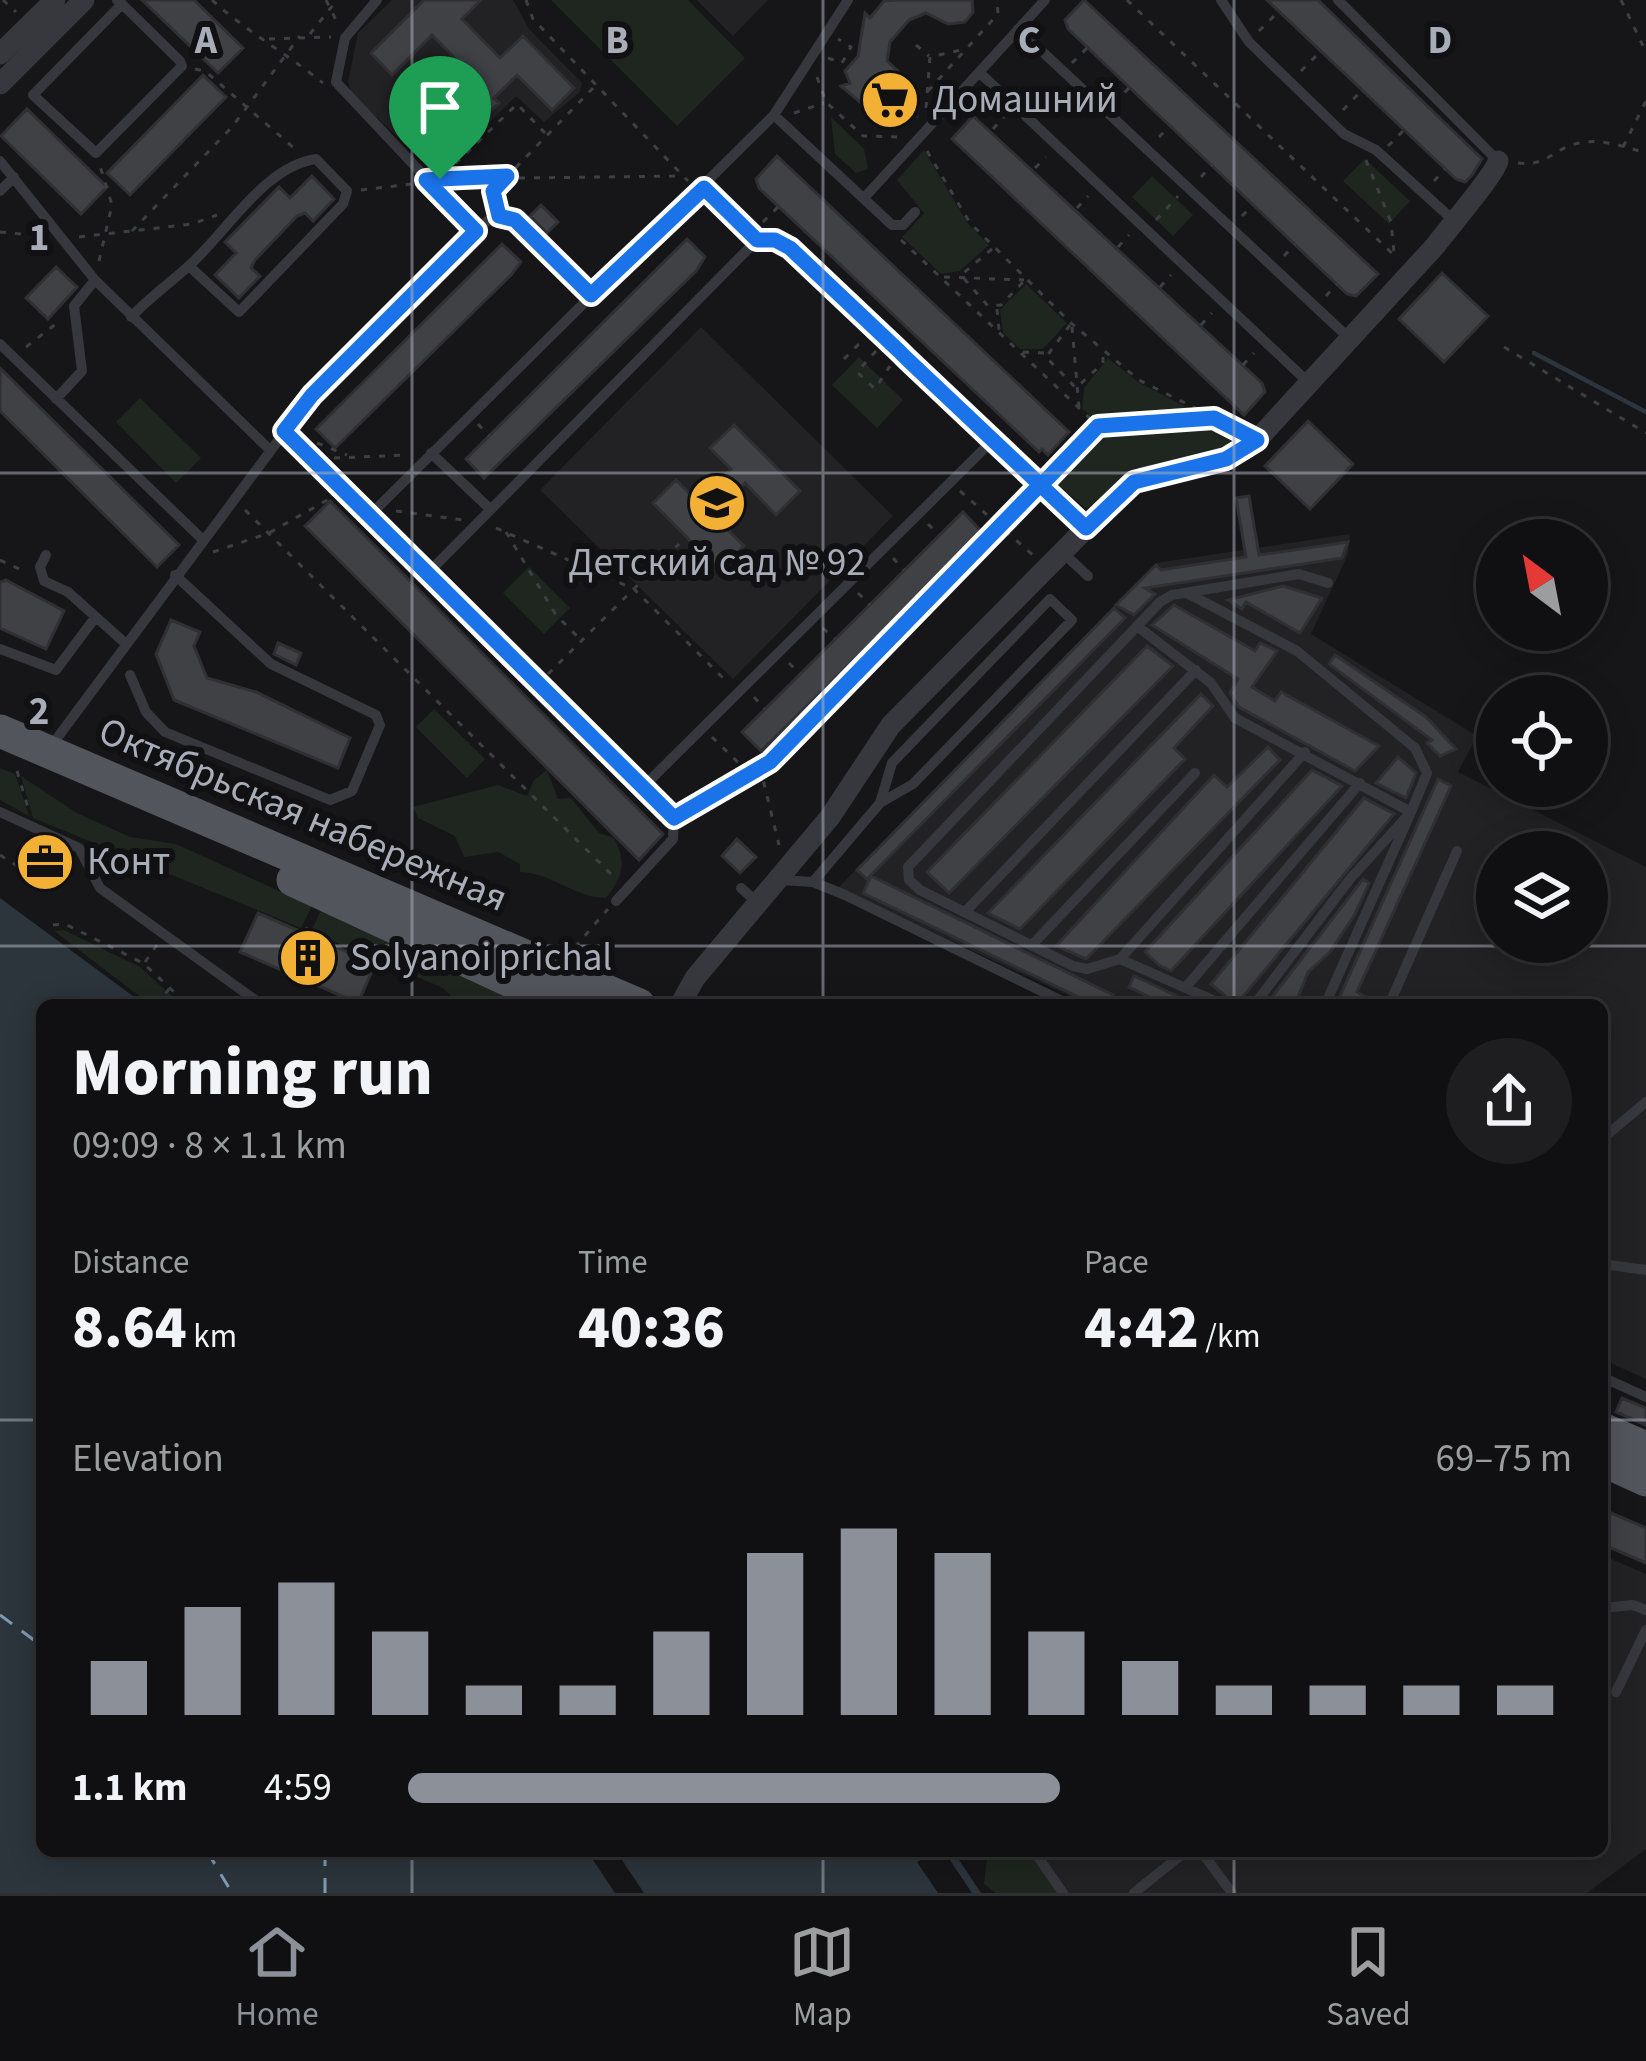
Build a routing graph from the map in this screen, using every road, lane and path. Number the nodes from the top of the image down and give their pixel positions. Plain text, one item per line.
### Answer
1 (3, 0) edge
2 (55, 0) edge
3 (85, 0) edge
4 (212, 0) edge
5 (326, 0) edge
6 (337, 0) edge
7 (377, 0) edge
8 (526, 0) edge
9 (848, 0) edge
10 (997, 0) edge
11 (1045, 0) edge
12 (1127, 0) edge
13 (1221, 0) edge
14 (1338, 0) edge
15 (1621, 0) edge
16 (120, 2) edge
17 (330, 9) junction
18 (1279, 11) dead end
19 (21, 18) dead end
20 (1018, 29) junction
21 (300, 36) junction
22 (308, 36) junction
23 (345, 38) junction
24 (838, 38) dead end
25 (265, 39) junction
26 (1250, 42) junction
27 (916, 45) dead end
28 (1088, 47) dead end
29 (967, 49) junction
30 (1321, 51) dead end
31 (1646, 52) edge
32 (0, 55) edge
33 (290, 55) junction
34 (826, 57) dead end
35 (930, 57) junction
36 (182, 66) junction
37 (804, 69) junction
38 (1064, 72) junction
39 (980, 73) junction
40 (1291, 82) junction
41 (0, 84) edge
42 (596, 85) junction
43 (1130, 87) dead end
44 (1362, 90) dead end
45 (928, 92) junction
46 (340, 93) junction
47 (1646, 101) edge
48 (826, 102) junction
49 (246, 106) junction
50 (1015, 106) junction
51 (906, 107) dead end
52 (1106, 111) junction
53 (776, 116) junction
54 (918, 118) junction
55 (1332, 122) junction
56 (1170, 126) dead end
57 (993, 129) dead end
58 (1404, 130) dead end
59 (547, 134) junction
60 (900, 136) junction
61 (916, 142) junction
62 (1057, 145) junction
63 (1623, 147) junction
64 (1148, 150) junction
65 (96, 153) junction
66 (1646, 153) edge
67 (1380, 154) junction
68 (1366, 160) dead end
69 (0, 161) edge
70 (301, 161) junction
71 (1498, 161) junction
72 (1212, 165) dead end
73 (100, 166) junction
74 (1035, 168) dead end
75 (1445, 169) dead end
76 (93, 174) dead end
77 (507, 176) junction
78 (683, 176) junction
79 (14, 177) junction
80 (426, 180) junction
81 (1099, 184) junction
82 (1188, 188) junction
83 (700, 189) junction
84 (0, 191) edge
85 (347, 191) junction
86 (1423, 193) junction
87 (863, 198) junction
88 (1253, 205) dead end
89 (778, 206) dead end
90 (1077, 208) dead end
91 (916, 212) dead end
92 (499, 216) junction
93 (1452, 219) junction
94 (233, 220) junction
95 (898, 227) junction
96 (1143, 227) junction
97 (1231, 228) junction
98 (132, 231) junction
99 (476, 231) junction
100 (105, 234) junction
101 (754, 237) junction
102 (1295, 244) dead end
103 (1118, 247) dead end
104 (993, 250) junction
105 (1394, 255) junction
106 (1182, 263) junction
107 (1403, 264) dead end
108 (189, 266) junction
109 (1274, 267) junction
110 (961, 275) junction
111 (940, 277) junction
112 (95, 280) junction
113 (1025, 280) junction
114 (1337, 284) dead end
115 (1160, 287) dead end
116 (591, 295) junction
117 (1223, 302) junction
118 (1315, 306) junction
119 (997, 308) junction
120 (74, 316) junction
121 (130, 317) junction
122 (1071, 323) junction
123 (1201, 325) dead end
124 (1000, 333) junction
125 (1350, 339) junction
126 (1265, 341) junction
127 (0, 344) edge
128 (858, 344) dead end
129 (1504, 347) dead end
130 (1103, 350) junction
131 (1019, 352) junction
132 (1046, 352) junction
133 (871, 356) dead end
134 (14, 358) junction
135 (844, 359) dead end
136 (1243, 365) dead end
137 (890, 367) dead end
138 (1310, 383) junction
139 (1079, 388) junction
140 (56, 399) junction
141 (1079, 409) junction
142 (1214, 418) junction
143 (1098, 426) junction
144 (284, 431) junction
145 (1646, 434) edge
146 (993, 440) junction
147 (1257, 440) junction
148 (270, 450) junction
149 (430, 453) junction
150 (314, 462) junction
151 (950, 482) junction
152 (1040, 485) junction
153 (236, 500) junction
154 (334, 500) dead end
155 (490, 509) junction
156 (373, 512) junction
157 (478, 522) junction
158 (1086, 528) junction
159 (505, 530) junction
160 (999, 530) junction
161 (269, 533) junction
162 (202, 540) junction
163 (679, 544) dead end
164 (46, 555) dead end
165 (206, 555) dead end
166 (1055, 559) junction
167 (0, 560) edge
168 (428, 573) junction
169 (40, 574) junction
170 (175, 575) junction
171 (1088, 576) dead end
172 (1328, 583) dead end
173 (634, 589) junction
174 (1187, 593) junction
175 (94, 620) junction
176 (1137, 626) junction
177 (582, 641) junction
178 (125, 643) junction
179 (0, 649) edge
180 (1196, 670) junction
181 (130, 675) dead end
182 (539, 683) junction
183 (738, 693) junction
184 (703, 728) junction
185 (0, 731) edge
186 (48, 752) junction
187 (1305, 752) junction
188 (8, 761) edge
189 (760, 767) junction
190 (1195, 773) dead end
191 (749, 774) junction
192 (1360, 783) junction
193 (643, 787) junction
194 (26, 801) dead end
195 (880, 802) junction
196 (0, 812) edge
197 (1411, 812) junction
198 (674, 818) junction
199 (1457, 851) dead end
200 (0, 855) edge
201 (779, 869) junction
202 (30, 874) dead end
203 (813, 882) junction
204 (626, 890) junction
205 (616, 901) joint
206 (317, 905) dead end
207 (965, 912) junction
208 (53, 925) dead end
209 (305, 934) dead end
210 (165, 935) junction
211 (1032, 945) junction
212 (574, 949) dead end
213 (1120, 959) junction
214 (143, 963) junction
215 (171, 987) junction
216 (1186, 987) junction
217 (161, 999) edge
218 (182, 999) edge
219 (254, 999) edge
220 (548, 999) edge
221 (625, 999) edge
222 (684, 999) edge
223 (1057, 999) edge
224 (1211, 999) edge
225 (1258, 999) edge
226 (1328, 999) edge
227 (1392, 999) edge
228 (1646, 1102) edge
229 (1608, 1134) edge
230 (1608, 1265) edge
231 (1646, 1270) edge
232 (1608, 1383) edge
233 (1646, 1397) edge
234 (1608, 1432) edge
235 (1646, 1448) edge
236 (1608, 1463) edge
237 (1646, 1480) edge
238 (1608, 1607) edge
239 (1646, 1610) edge
240 (1646, 1630) edge
241 (1616, 1692) dead end
242 (1038, 1857) edge
243 (1179, 1857) edge
244 (1205, 1857) edge
245 (1063, 1893) edge
246 (1134, 1893) edge
247 (1232, 1893) edge

1 - 19 path
2 - 32 street
3 - 41 street
4 - 25 path
5 - 17 path
6 - 17 path
7 - 23 lane
8 - 42 path
9 - 37 lane
10 - 29 path
11 - 20 lane
12 - 105 path
13 - 26 lane
14 - 71 lane
15 - 31 path
16 - 36 lane
16 - 65 lane
17 - 22 path
17 - 23 path
18 - 26 path
20 - 38 lane
20 - 39 lane
21 - 22 path
21 - 25 path
21 - 33 path
22 - 23 path
23 - 46 lane
24 - 34 path
25 - 33 path
26 - 40 lane
27 - 35 path
28 - 38 path
29 - 35 path
29 - 45 path
30 - 40 path
33 - 46 path
33 - 49 path
35 - 45 path
36 - 49 path
36 - 65 lane
37 - 48 path
37 - 53 lane
38 - 52 lane
39 - 50 lane
39 - 61 lane
40 - 55 lane
42 - 59 path
42 - 78 path
43 - 52 path
44 - 55 path
45 - 54 path
46 - 80 lane
47 - 63 path
48 - 53 path
48 - 60 path
49 - 70 path
49 - 98 path
50 - 57 path
50 - 62 lane
51 - 54 path
52 - 64 lane
53 - 83 lane
53 - 87 lane
54 - 60 path
55 - 67 lane
56 - 64 path
58 - 67 path
59 - 77 path
59 - 77 path
60 - 61 path
61 - 87 lane
61 - 104 path
62 - 74 path
62 - 81 lane
63 - 66 path
63 - 71 path
64 - 82 lane
65 - 73 path
67 - 86 lane
68 - 105 path
69 - 79 lane
70 - 85 lane
70 - 94 lane
71 - 93 street
72 - 82 path
73 - 76 path
73 - 100 path
75 - 86 path
77 - 78 path
77 - 92 path
78 - 83 path
79 - 84 lane
79 - 112 lane
80 - 85 path
80 - 99 lane
81 - 90 path
81 - 96 lane
82 - 96 path
82 - 97 lane
83 - 101 lane
83 - 116 lane
85 - 108 lane
86 - 93 lane
87 - 95 lane
88 - 97 path
89 - 101 path
91 - 95 lane
92 - 99 lane
92 - 116 lane
93 - 125 street
94 - 98 path
94 - 108 lane
95 - 111 path
96 - 103 path
96 - 106 lane
97 - 109 lane
98 - 100 path
99 - 144 lane
100 - 112 path
101 - 146 lane
101 - 155 lane
102 - 109 path
104 - 110 path
104 - 113 path
105 - 107 path
106 - 115 path
106 - 117 lane
108 - 121 lane
109 - 118 lane
110 - 111 path
110 - 113 path
110 - 119 path
111 - 124 path
112 - 120 lane
112 - 121 lane
113 - 119 path
113 - 122 path
114 - 118 path
116 - 149 lane
117 - 123 path
117 - 126 lane
118 - 125 lane
119 - 124 path
120 - 134 path
120 - 140 lane
121 - 148 lane
122 - 130 path
122 - 132 path
122 - 139 path
124 - 131 path
125 - 138 street
126 - 136 path
126 - 138 lane
127 - 134 lane
128 - 135 path
129 - 145 path
130 - 139 path
130 - 142 path
131 - 132 path
131 - 141 path
132 - 139 path
133 - 137 path
134 - 140 lane
138 - 147 street
139 - 141 path
140 - 162 lane
141 - 143 path
142 - 143 path
142 - 147 path
143 - 152 path
144 - 148 lane
144 - 150 lane
146 - 151 lane
146 - 152 lane
147 - 158 street
148 - 153 lane
149 - 150 path
149 - 155 lane
149 - 156 lane
150 - 156 lane
151 - 160 path
151 - 183 lane
152 - 158 lane
152 - 160 path
153 - 161 path
153 - 162 lane
154 - 161 path
155 - 157 lane
156 - 157 path
156 - 168 lane
157 - 159 path
157 - 168 lane
158 - 166 street
159 - 173 path
159 - 177 path
160 - 166 path
160 - 189 path
161 - 165 path
161 - 204 path
162 - 170 lane
163 - 173 path
164 - 169 lane
166 - 171 lane
166 - 201 street
167 - 169 path
168 - 182 lane
169 - 175 lane
170 - 178 lane
170 - 181 lane
172 - 174 lane
173 - 177 path
173 - 183 path
174 - 176 lane
174 - 197 lane
175 - 178 lane
175 - 179 lane
176 - 180 lane
176 - 207 lane
177 - 182 path
178 - 186 lane
180 - 187 lane
180 - 207 lane
182 - 193 lane
183 - 184 lane
184 - 191 path
184 - 193 lane
185 - 186 main road, Октябрьская набережная
186 - 221 main road, Октябрьская набережная
187 - 192 lane
187 - 213 lane
188 - 194 path
188 - 220 main road, Октябрьская набережная
189 - 191 path
189 - 201 path
190 - 211 lane
191 - 198 path
192 - 197 lane
192 - 216 lane
193 - 198 lane
195 - 195 lane
195 - 203 lane
196 - 210 lane
197 - 225 lane
197 - 226 lane
198 - 204 lane
199 - 227 lane
200 - 202 path
201 - 203 lane
201 - 222 street
203 - 223 lane
204 - 205 lane
205 - 212 path
206 - 209 path
207 - 211 lane
208 - 214 path
210 - 214 path
210 - 219 lane
211 - 213 lane
213 - 216 lane
214 - 215 path
215 - 217 path
215 - 218 path
216 - 224 lane
228 - 229 lane
230 - 231 lane
232 - 233 lane
234 - 235 main road
236 - 237 main road
238 - 239 lane
240 - 241 lane
242 - 245 lane
243 - 246 lane
244 - 247 lane

